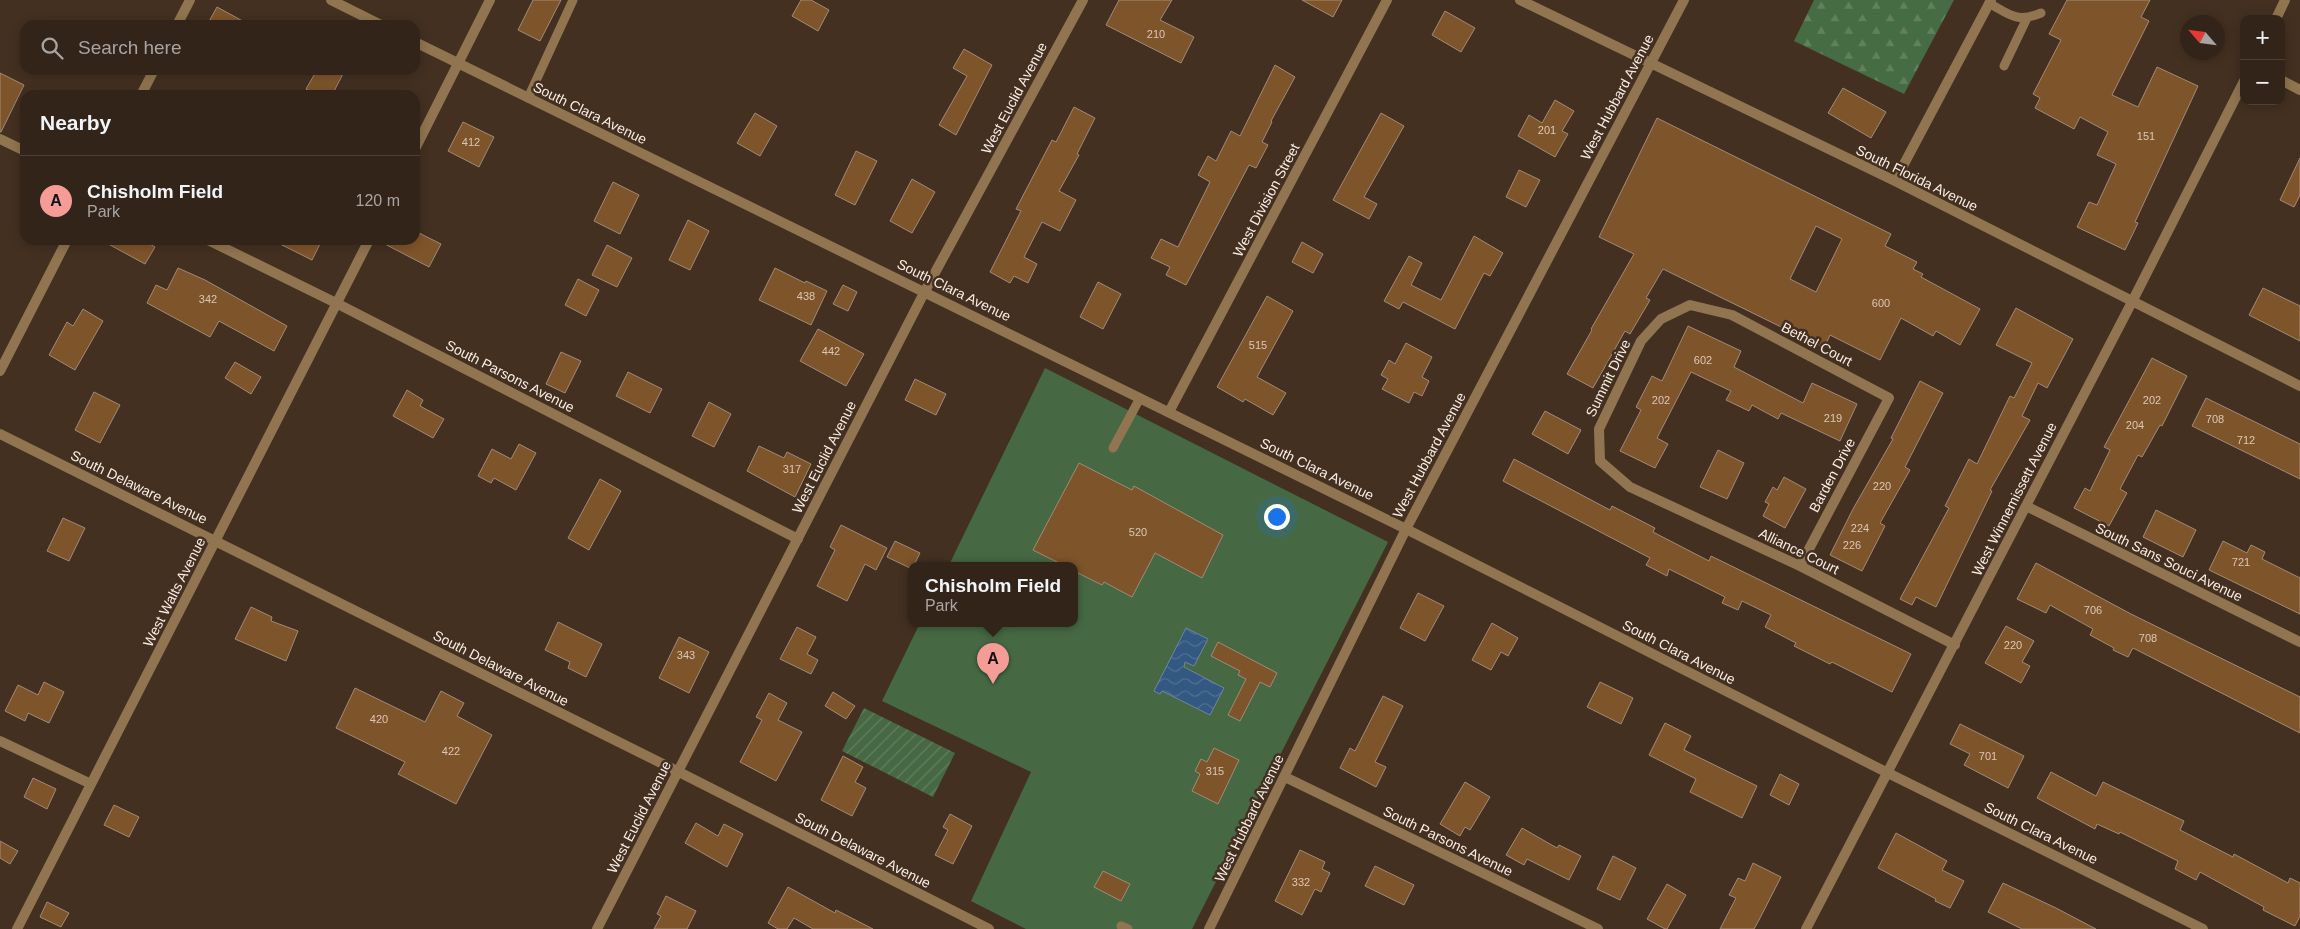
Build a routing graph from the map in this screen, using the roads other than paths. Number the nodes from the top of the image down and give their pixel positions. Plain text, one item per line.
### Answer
1 (190, 0) edge
2 (331, 0) edge
3 (490, 0) edge
4 (573, 0) edge
5 (1083, 0) edge
6 (1387, 0) edge
7 (1520, 0) edge
8 (1684, 0) edge
9 (2285, 0) edge
10 (1990, 2) edge
11 (2042, 13) dead end
12 (2278, 15) edge
13 (2027, 18) junction
14 (180, 20) edge
15 (371, 20) edge
16 (420, 45) edge
17 (1650, 63) junction
18 (458, 64) junction
19 (2004, 66) dead end
20 (152, 75) edge
21 (2285, 82) edge
22 (2240, 89) edge
23 (144, 90) edge
24 (2300, 90) edge
25 (528, 98) junction
26 (0, 139) edge
27 (420, 139) edge
28 (20, 149) edge
29 (1895, 181) junction
30 (64, 245) edge
31 (218, 245) edge
32 (366, 245) edge
33 (925, 291) junction
34 (2133, 300) junction
35 (336, 303) junction
36 (1732, 316) joint
37 (0, 371) edge
38 (2300, 386) edge
39 (1140, 398) junction
40 (1889, 398) joint
41 (1169, 412) junction
42 (0, 434) edge
43 (1112, 448) dead end
44 (1630, 487) joint
45 (2026, 506) junction
46 (1406, 529) junction
47 (798, 539) junction
48 (215, 540) junction
49 (1800, 566) junction
50 (2300, 642) edge
51 (1955, 645) junction
52 (0, 741) edge
53 (677, 771) junction
54 (1888, 773) junction
55 (1285, 777) junction
56 (91, 784) junction
57 (17, 929) edge
58 (596, 929) edge
59 (989, 929) edge
60 (1209, 929) edge
61 (1598, 929) edge
62 (1806, 929) edge
63 (2203, 929) edge

1 - 14 street
2 - 15 street
3 - 18 street
4 - 25 lane
5 - 33 street, West Euclid Avenue
6 - 41 street, West Division Street
7 - 17 street, South Florida Avenue
8 - 17 street, West Hubbard Avenue
9 - 12 street
10 - 13 lane
10 - 29 street
11 - 13 lane
13 - 19 lane
16 - 18 street, South Clara Avenue
17 - 29 street, South Florida Avenue
17 - 46 street, West Hubbard Avenue
18 - 25 street, South Clara Avenue
18 - 27 street
20 - 23 street
21 - 24 street
22 - 34 street, West Winnemissett Avenue
25 - 33 street, South Clara Avenue
26 - 28 street
29 - 34 street, South Florida Avenue
30 - 37 street
31 - 35 street, South Parsons Avenue
32 - 35 street, West Walts Avenue
33 - 39 street, South Clara Avenue
33 - 47 street, West Euclid Avenue
34 - 38 street, South Florida Avenue
34 - 45 street, West Winnemissett Avenue
35 - 47 street, South Parsons Avenue
35 - 48 street, West Walts Avenue
36 - 40 street, Bethel Court
36 - 44 street, Summit Drive
39 - 41 street, South Clara Avenue
39 - 43 lane
40 - 49 street, Barden Drive
41 - 46 street, South Clara Avenue
42 - 48 street, South Delaware Avenue
44 - 49 street, Alliance Court
45 - 50 street, South Sans Souci Avenue
45 - 51 street, West Winnemissett Avenue
46 - 54 street, South Clara Avenue
46 - 55 street, West Hubbard Avenue
47 - 53 street, West Euclid Avenue
48 - 53 street, South Delaware Avenue
48 - 56 street, West Walts Avenue
49 - 51 street, Alliance Court
51 - 54 street, West Winnemissett Avenue
52 - 56 street
53 - 58 street, West Euclid Avenue
53 - 59 street, South Delaware Avenue
54 - 62 street, West Winnemissett Avenue
54 - 63 street, South Clara Avenue
55 - 60 street, West Hubbard Avenue
55 - 61 street, South Parsons Avenue
56 - 57 street, West Walts Avenue

